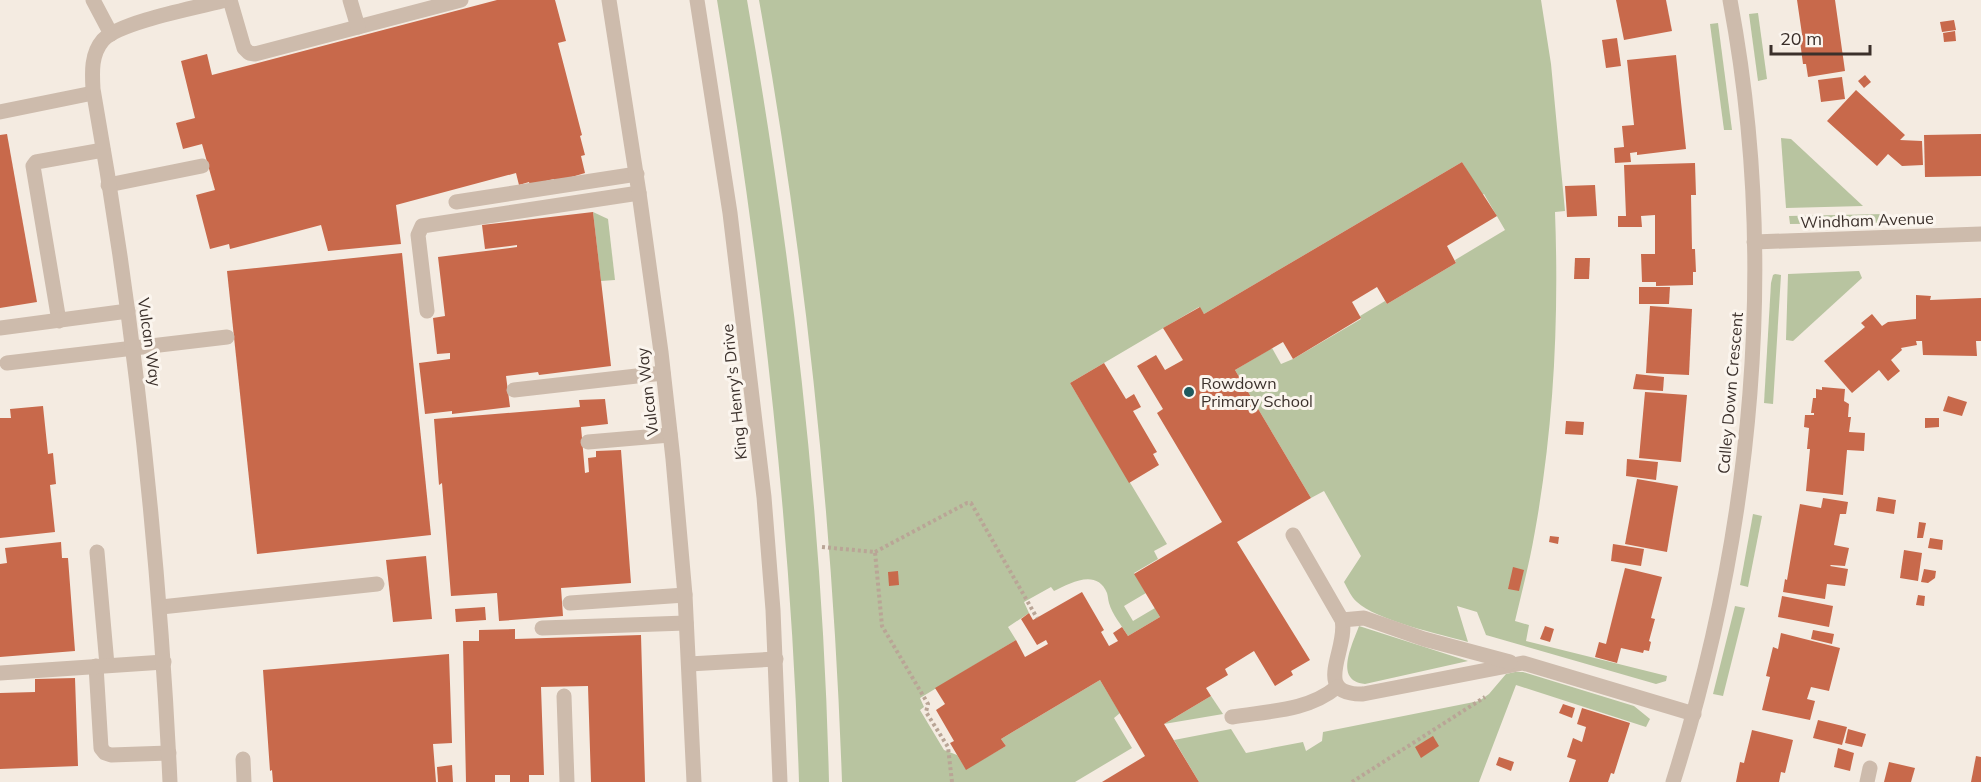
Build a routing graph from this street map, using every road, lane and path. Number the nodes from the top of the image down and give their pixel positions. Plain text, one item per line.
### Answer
1 (93, 0) edge
2 (228, 0) edge
3 (350, 0) edge
4 (461, 0) edge
5 (609, 0) edge
6 (697, 0) edge
7 (1730, 0) edge
8 (358, 27) junction
9 (111, 34) junction
10 (93, 93) junction
11 (0, 112) edge
12 (103, 150) junction
13 (202, 166) dead end
14 (637, 174) junction
15 (108, 185) junction
16 (639, 193) junction
17 (456, 202) dead end
18 (1981, 234) edge
19 (1754, 242) junction
20 (128, 311) junction
21 (427, 311) dead end
22 (59, 321) junction
23 (0, 328) edge
24 (227, 337) dead end
25 (134, 349) junction
26 (7, 363) dead end
27 (663, 373) junction
28 (514, 390) dead end
29 (670, 435) junction
30 (588, 442) dead end
31 (1293, 535) dead end
32 (822, 547) dead end
33 (97, 552) dead end
34 (875, 552) junction
35 (377, 584) dead end
36 (685, 595) junction
37 (570, 603) dead end
38 (160, 607) junction
39 (1036, 618) dead end
40 (1342, 620) junction
41 (686, 623) junction
42 (542, 628) dead end
43 (776, 659) junction
44 (164, 662) junction
45 (1516, 663) junction
46 (689, 664) junction
47 (101, 666) junction
48 (0, 673) edge
49 (1337, 687) junction
50 (1489, 694) dead end
51 (564, 696) dead end
52 (1694, 714) junction
53 (1232, 717) dead end
54 (168, 753) junction
55 (243, 759) dead end
56 (170, 782) edge
57 (244, 782) edge
58 (567, 782) edge
59 (694, 782) edge
60 (780, 782) edge
61 (952, 782) edge
62 (1352, 782) edge
63 (1673, 782) edge

1 - 9 street
2 - 8 street
2 - 9 street
3 - 8 street
4 - 8 street
5 - 14 street, Vulcan Way
6 - 43 street, King Henry's Drive
7 - 19 street, Calley Down Crescent
9 - 10 street, Vulcan Way
10 - 11 street
10 - 12 street, Vulcan Way
12 - 15 street, Vulcan Way
12 - 22 street
13 - 15 street
14 - 16 street, Vulcan Way
14 - 17 street
15 - 20 street, Vulcan Way
16 - 21 street
16 - 27 street, Vulcan Way
18 - 19 street, Windham Avenue
19 - 52 street, Calley Down Crescent
20 - 22 street
20 - 25 street, Vulcan Way
22 - 23 street
24 - 25 street
25 - 26 street
25 - 38 street, Vulcan Way
27 - 28 street
27 - 29 street, Vulcan Way
29 - 30 street
29 - 36 street, Vulcan Way
31 - 40 street
32 - 34 path
33 - 47 street
34 - 39 path
34 - 61 path
35 - 38 street
36 - 37 street
36 - 41 street, Vulcan Way
38 - 44 street, Vulcan Way
40 - 45 street
40 - 49 street
41 - 42 street
41 - 46 street, Vulcan Way
43 - 46 street
43 - 60 street, King Henry's Drive
44 - 47 street
44 - 54 street, Vulcan Way
45 - 49 street
45 - 52 street
46 - 59 street, Vulcan Way
47 - 48 street
47 - 54 street
49 - 53 street
50 - 62 path
51 - 58 street
52 - 63 street, Calley Down Crescent
54 - 56 street, Vulcan Way
55 - 57 street

